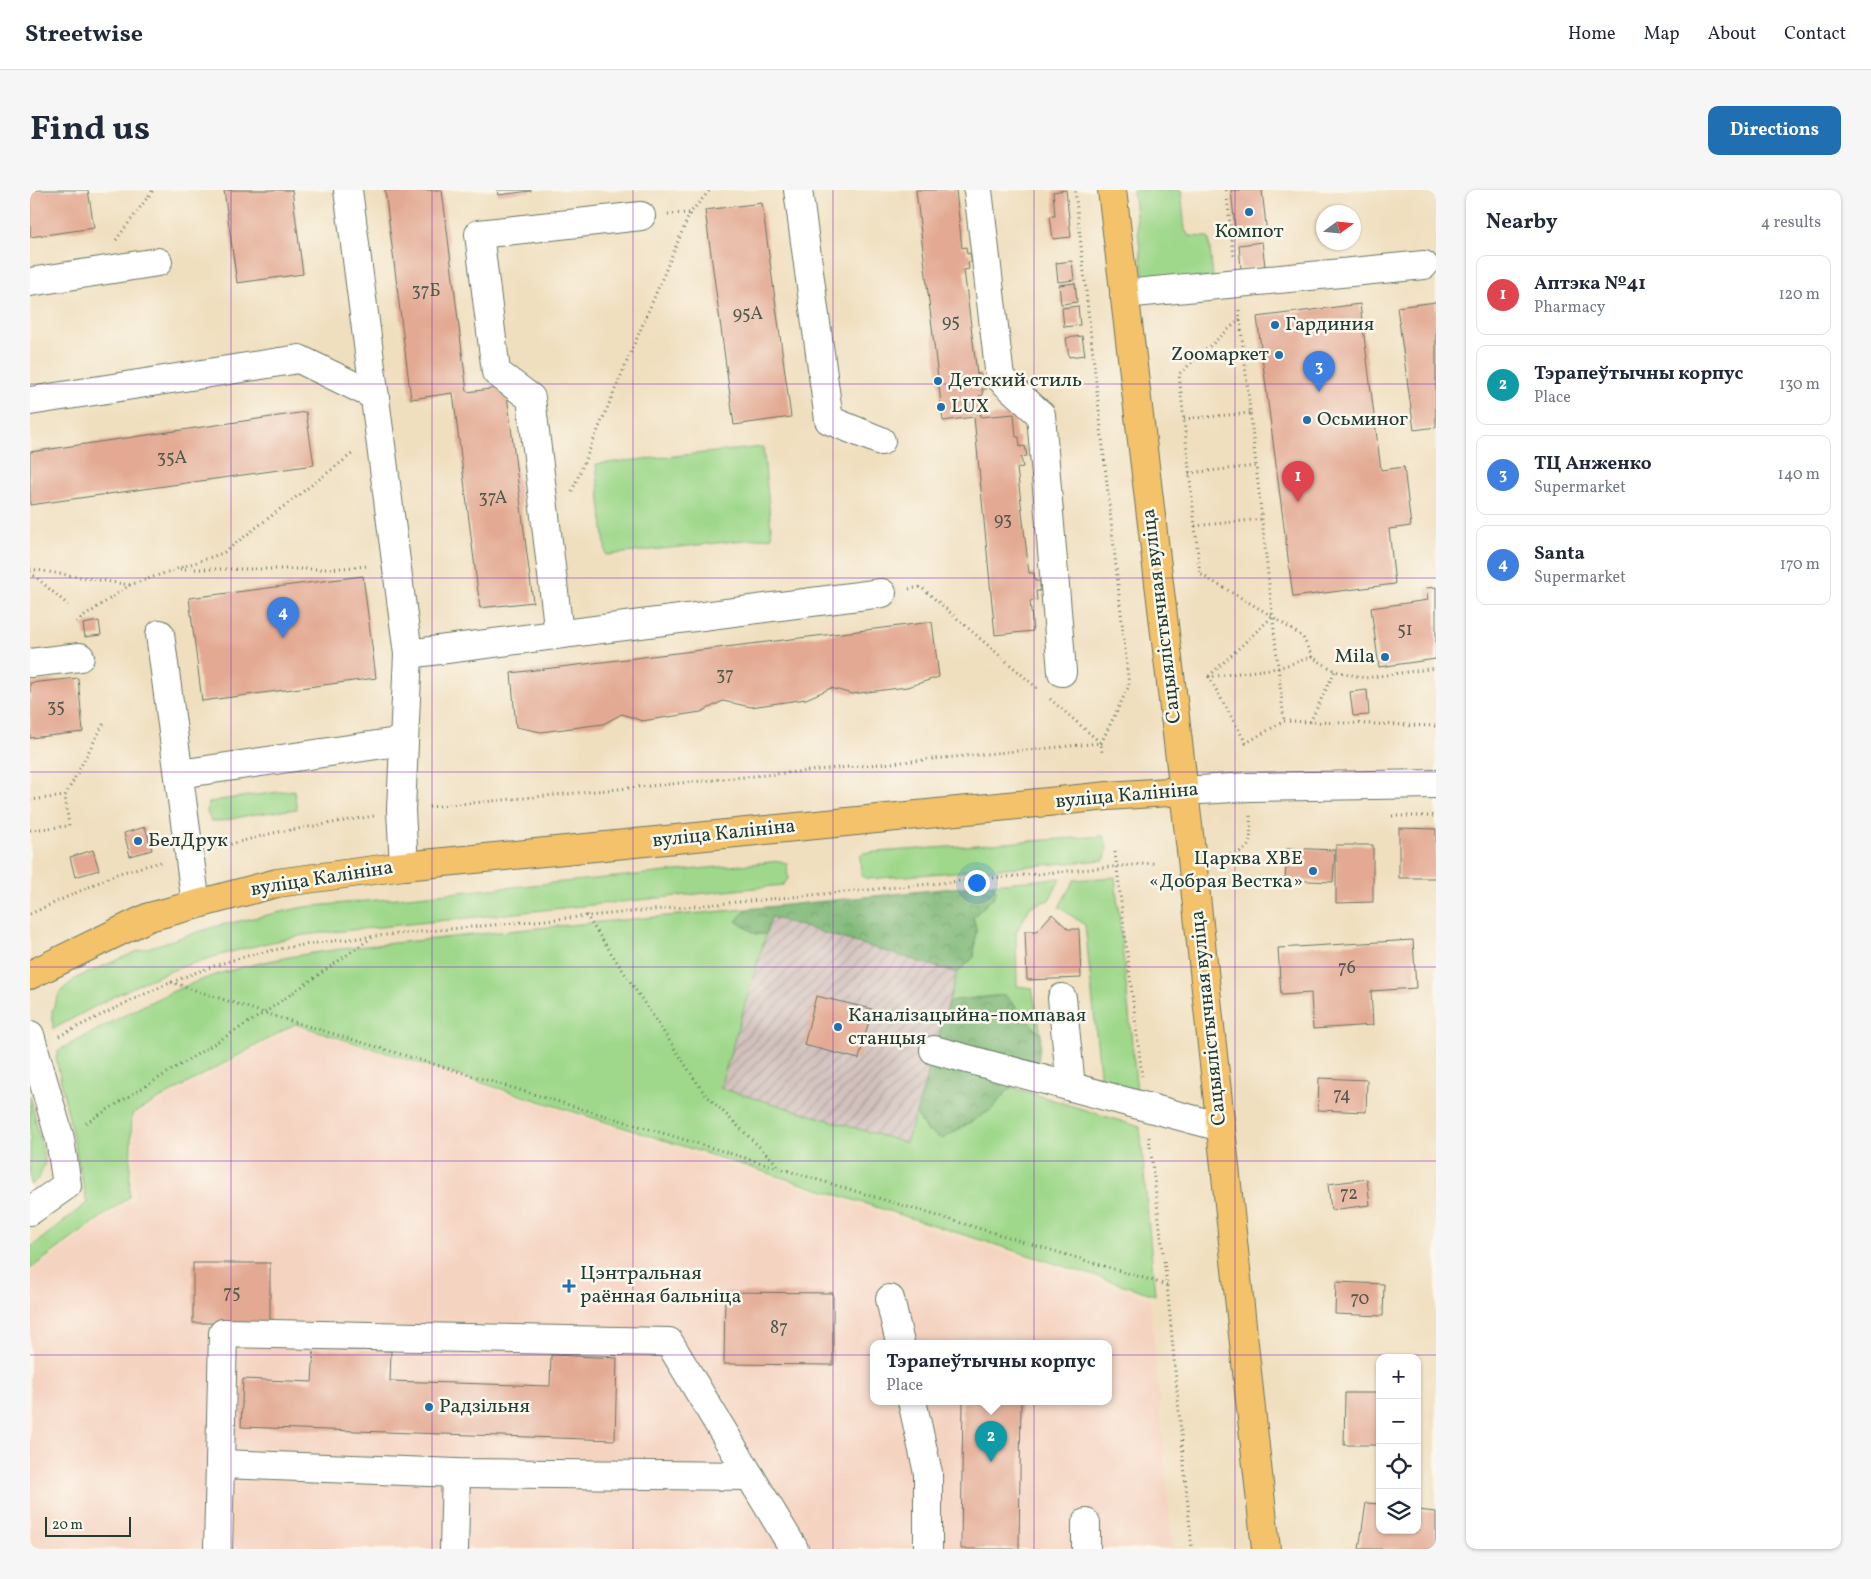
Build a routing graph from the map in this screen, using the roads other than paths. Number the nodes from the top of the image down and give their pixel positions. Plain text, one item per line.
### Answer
1 (348, 190) edge
2 (798, 190) edge
3 (978, 190) edge
4 (1112, 190) edge
5 (641, 216) road end
6 (158, 262) dead end
7 (1424, 265) dead end
8 (30, 282) edge
9 (1124, 294) junction
10 (375, 396) junction
11 (30, 401) edge
12 (882, 441) dead end
13 (882, 593) road end
14 (160, 634) dead end
15 (559, 634) junction
16 (408, 654) junction
17 (80, 657) dead end
18 (30, 662) edge
19 (1062, 672) dead end
20 (404, 741) junction
21 (179, 774) junction
22 (1436, 784) edge
23 (1183, 791) junction
24 (404, 866) junction
25 (196, 905) junction
26 (30, 975) edge
27 (1062, 998) dead end
28 (32, 1042) edge
29 (934, 1050) dead end
30 (1071, 1087) junction
31 (1221, 1127) junction
32 (30, 1211) edge
33 (890, 1299) dead end
34 (899, 1340) edge
35 (913, 1405) edge
36 (220, 1464) junction
37 (456, 1473) junction
38 (750, 1476) junction
39 (218, 1549) edge
40 (454, 1549) edge
41 (794, 1549) edge
42 (928, 1549) edge
43 (1266, 1549) edge

1 - 10 street
2 - 12 street
3 - 19 street
4 - 9 main road, Сацыялістычная вуліца
5 - 15 street
6 - 8 street
7 - 9 street
9 - 23 main road, Сацыялістычная вуліца
10 - 11 street
10 - 16 street
13 - 15 street
14 - 21 street
15 - 16 street
16 - 20 street
17 - 18 street
20 - 21 street
20 - 24 street
21 - 25 street
22 - 23 street, вуліца Калініна
23 - 24 main road, вуліца Калініна
23 - 31 main road, Сацыялістычная вуліца
24 - 25 main road, вуліца Калініна
25 - 26 main road, вуліца Калініна
27 - 30 street
28 - 32 street
29 - 30 street
30 - 31 street
31 - 43 main road, Сацыялістычная вуліца
33 - 34 street
35 - 42 street
36 - 37 street
36 - 38 street
36 - 39 street
37 - 38 street
37 - 40 street
38 - 41 street

